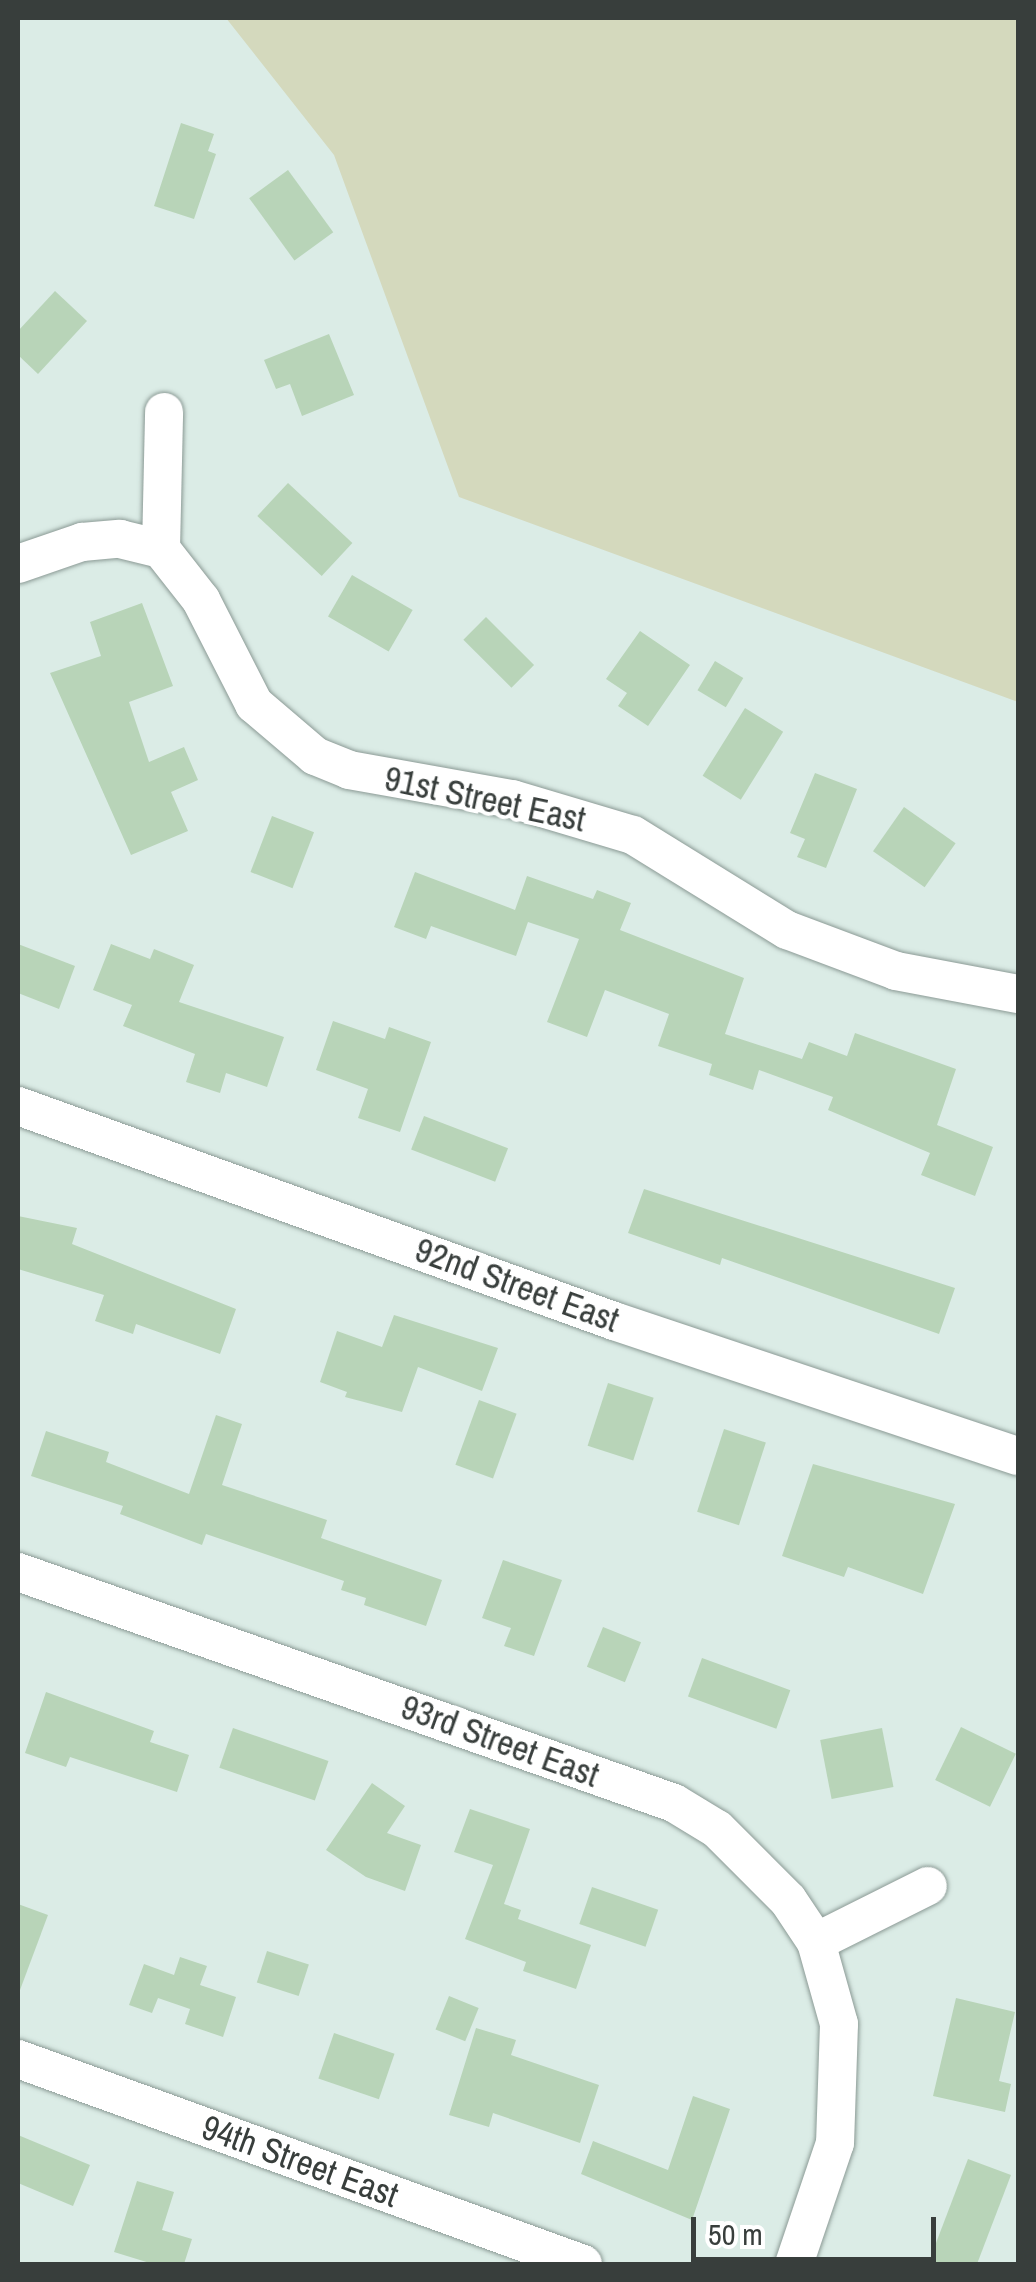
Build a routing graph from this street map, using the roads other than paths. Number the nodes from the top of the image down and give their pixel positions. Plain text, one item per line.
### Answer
1 (164, 412) dead end
2 (161, 549) junction
3 (18, 564) edge
4 (1018, 994) edge
5 (18, 1106) edge
6 (1018, 1456) edge
7 (18, 1572) edge
8 (928, 1886) dead end
9 (816, 1942) junction
10 (18, 2059) edge
11 (582, 2264) edge
12 (794, 2264) edge

1 - 2 street
2 - 3 street
2 - 4 street, 91st Street East
5 - 6 street, 92nd Street East
7 - 9 street, 93rd Street East
8 - 9 street
9 - 12 street, 93rd Street East
10 - 11 street, 94th Street East

